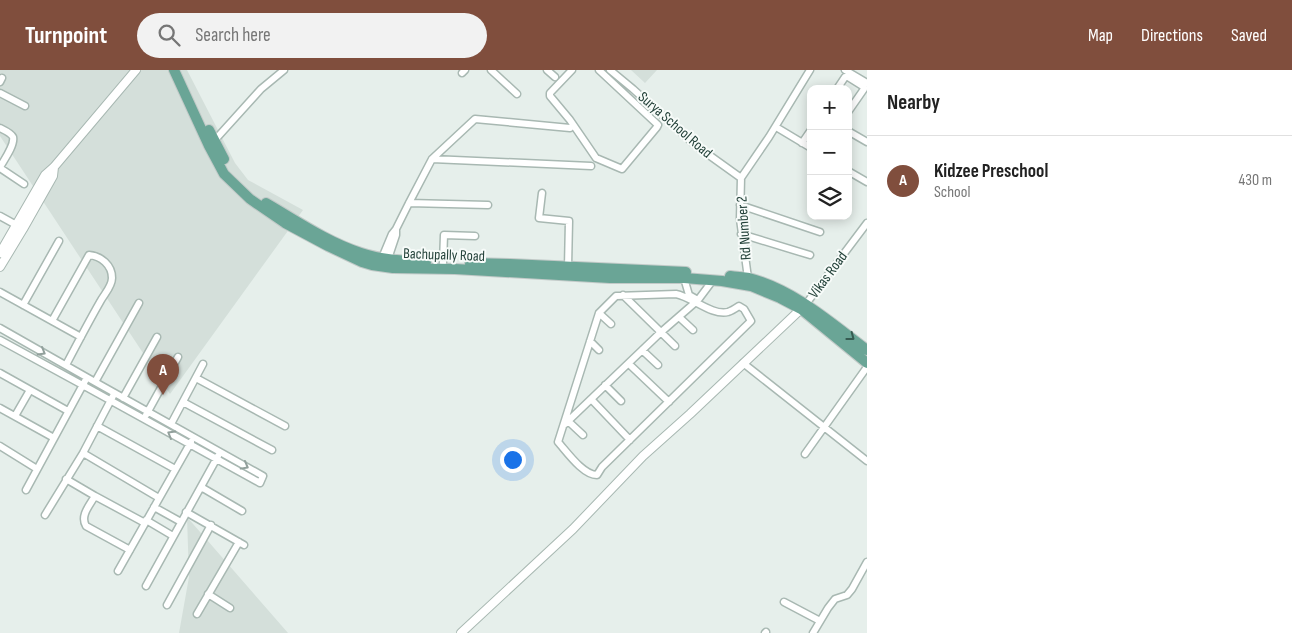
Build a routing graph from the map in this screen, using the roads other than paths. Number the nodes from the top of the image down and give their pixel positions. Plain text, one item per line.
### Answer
1 (136, 70) edge
2 (174, 70) edge
3 (181, 70) edge
4 (284, 70) edge
5 (491, 70) edge
6 (547, 70) edge
7 (572, 70) edge
8 (599, 70) edge
9 (610, 70) edge
10 (810, 70) edge
11 (845, 70) edge
12 (555, 77) dead end
13 (867, 83) edge
14 (840, 85) edge
15 (634, 89) junction
16 (867, 92) edge
17 (0, 93) edge
18 (517, 94) dead end
19 (627, 97) junction
20 (25, 106) dead end
21 (852, 106) edge
22 (658, 112) junction
23 (852, 112) edge
24 (652, 119) junction
25 (776, 127) junction
26 (0, 128) edge
27 (570, 128) dead end
28 (852, 133) edge
29 (807, 136) edge
30 (214, 142) junction
31 (867, 142) edge
32 (802, 143) junction
33 (807, 146) edge
34 (432, 159) junction
35 (591, 166) dead end
36 (0, 168) edge
37 (852, 173) edge
38 (741, 178) junction
39 (867, 182) edge
40 (24, 184) dead end
41 (542, 193) dead end
42 (409, 203) junction
43 (488, 205) dead end
44 (740, 205) junction
45 (0, 216) edge
46 (867, 223) edge
47 (20, 227) junction
48 (820, 232) dead end
49 (741, 234) junction
50 (475, 236) dead end
51 (59, 241) dead end
52 (810, 255) dead end
53 (385, 259) junction
54 (1, 262) edge
55 (443, 263) junction
56 (568, 267) junction
57 (651, 274) junction
58 (684, 278) junction
59 (748, 278) junction
60 (713, 280) junction
61 (0, 292) edge
62 (623, 295) junction
63 (697, 301) junction
64 (139, 303) dead end
65 (24, 305) junction
66 (803, 306) junction
67 (599, 313) junction
68 (679, 317) junction
69 (52, 321) junction
70 (611, 324) dead end
71 (1, 329) edge
72 (693, 330) dead end
73 (660, 333) junction
74 (81, 337) junction
75 (157, 337) dead end
76 (0, 340) edge
77 (590, 341) junction
78 (675, 346) dead end
79 (599, 350) dead end
80 (642, 350) junction
81 (867, 350) edge
82 (178, 357) dead end
83 (743, 362) junction
84 (867, 363) edge
85 (203, 364) dead end
86 (629, 364) junction
87 (66, 365) junction
88 (658, 366) dead end
89 (867, 367) edge
90 (0, 373) edge
91 (86, 377) junction
92 (196, 378) junction
93 (95, 382) junction
94 (83, 384) junction
95 (605, 385) junction
96 (30, 390) junction
97 (113, 396) junction
98 (123, 398) junction
99 (591, 399) junction
100 (621, 401) dead end
101 (183, 402) junction
102 (668, 402) junction
103 (0, 408) edge
104 (68, 411) junction
105 (148, 412) junction
106 (15, 416) junction
107 (144, 418) junction
108 (566, 423) junction
109 (171, 424) junction
110 (97, 426) junction
111 (284, 426) dead end
112 (825, 427) junction
113 (583, 435) dead end
114 (193, 437) junction
115 (54, 438) junction
116 (630, 440) junction
117 (189, 444) junction
118 (0, 446) edge
119 (272, 450) dead end
120 (83, 453) junction
121 (805, 454) dead end
122 (218, 455) junction
123 (867, 461) edge
124 (37, 469) junction
125 (175, 469) junction
126 (66, 478) junction
127 (262, 480) dead end
128 (201, 487) junction
129 (26, 490) dead end
130 (95, 496) junction
131 (159, 498) junction
132 (154, 507) junction
133 (242, 511) dead end
134 (186, 512) junction
135 (45, 515) dead end
136 (146, 522) junction
137 (181, 522) junction
138 (211, 525) junction
139 (173, 536) junction
140 (130, 550) junction
141 (867, 562) edge
142 (118, 571) dead end
143 (146, 586) dead end
144 (208, 594) junction
145 (784, 602) dead end
146 (167, 605) dead end
147 (230, 608) dead end
148 (197, 614) dead end
149 (820, 621) junction
150 (461, 633) edge
151 (813, 633) edge

1 - 47 street
2 - 57 main road, Bachupally Road
3 - 30 main road, Bachupally Road
4 - 30 street
5 - 18 street
6 - 12 street
7 - 24 street
8 - 19 street
9 - 15 street, Surya School Road
10 - 25 street
11 - 13 street
14 - 21 street
15 - 19 street
15 - 22 street, Surya School Road
16 - 23 street
17 - 20 street
19 - 24 street
22 - 24 street
22 - 38 street, Surya School Road
25 - 32 street
25 - 38 street
26 - 36 street
27 - 34 street
28 - 31 street
29 - 32 street
30 - 53 main road, Bachupally Road
32 - 33 street
34 - 35 street
34 - 42 street
36 - 40 street
37 - 39 street
38 - 44 street, Rd Number 2
41 - 56 street
42 - 43 street
42 - 53 street
44 - 48 street
44 - 49 street, Rd Number 2
45 - 47 street
46 - 66 street, Vikas Road
47 - 54 street
49 - 52 street
49 - 59 street, Rd Number 2
50 - 55 street
51 - 65 street
53 - 55 main road, Bachupally Road
55 - 56 main road, Bachupally Road
56 - 57 main road, Bachupally Road
57 - 58 main road, Bachupally Road
57 - 59 main road, Bachupally Road
58 - 60 main road, Bachupally Road
58 - 63 street
59 - 66 main road, Bachupally Road
60 - 63 street
60 - 66 main road, Bachupally Road
61 - 65 street
62 - 63 street
62 - 67 street
62 - 73 street
63 - 68 street
63 - 102 street
64 - 93 street
65 - 69 street
66 -> 81 main road
66 - 83 street
66 - 84 main road
67 - 70 street
67 - 77 street
68 - 72 street
68 - 73 street
69 - 74 street
69 - 74 street
71 -> 87 street
73 - 78 street
73 - 80 street
74 - 87 street
75 - 98 street
76 - 94 street
77 - 79 street
77 - 108 street
80 - 86 street
80 - 88 street
82 - 105 street
83 - 112 street
83 - 150 street
85 - 92 street
86 - 95 street
86 - 102 street
87 - 91 street
89 - 112 street
90 - 96 street
91 - 93 street
91 - 94 street
92 - 101 street
92 - 111 street
93 - 97 street
94 - 97 street
94 - 104 street
95 - 99 street
95 - 100 street
96 - 104 street
96 - 106 street
97 - 98 street
97 - 107 street
97 - 110 street
98 - 105 street
99 - 108 street
99 - 116 street
101 - 109 street
101 - 119 street
102 - 116 street
103 - 106 street
104 - 115 street
105 - 107 street
105 - 109 street
106 - 115 street
117 -> 107 street
108 - 113 street
108 - 116 street
109 - 114 street
110 - 120 street
110 - 125 street
112 - 121 street
112 - 123 street
114 - 117 street
114 - 122 street
115 - 124 street
117 - 122 street
117 - 125 street
118 - 124 street
120 - 126 street
120 - 131 street
122 - 127 street
122 - 128 street
124 - 129 street
125 - 131 street
126 - 130 street
126 - 135 street
128 - 133 street
128 - 134 street
130 - 136 street
130 - 140 street
131 - 132 street
132 - 136 street
132 - 137 street
134 - 137 street
134 - 138 street
136 - 139 street
136 - 140 street
137 - 139 street
138 - 144 street
138 - 146 street
139 - 143 street
140 - 142 street
141 - 149 street
144 - 147 street
144 - 148 street
145 - 149 street
149 - 151 street

